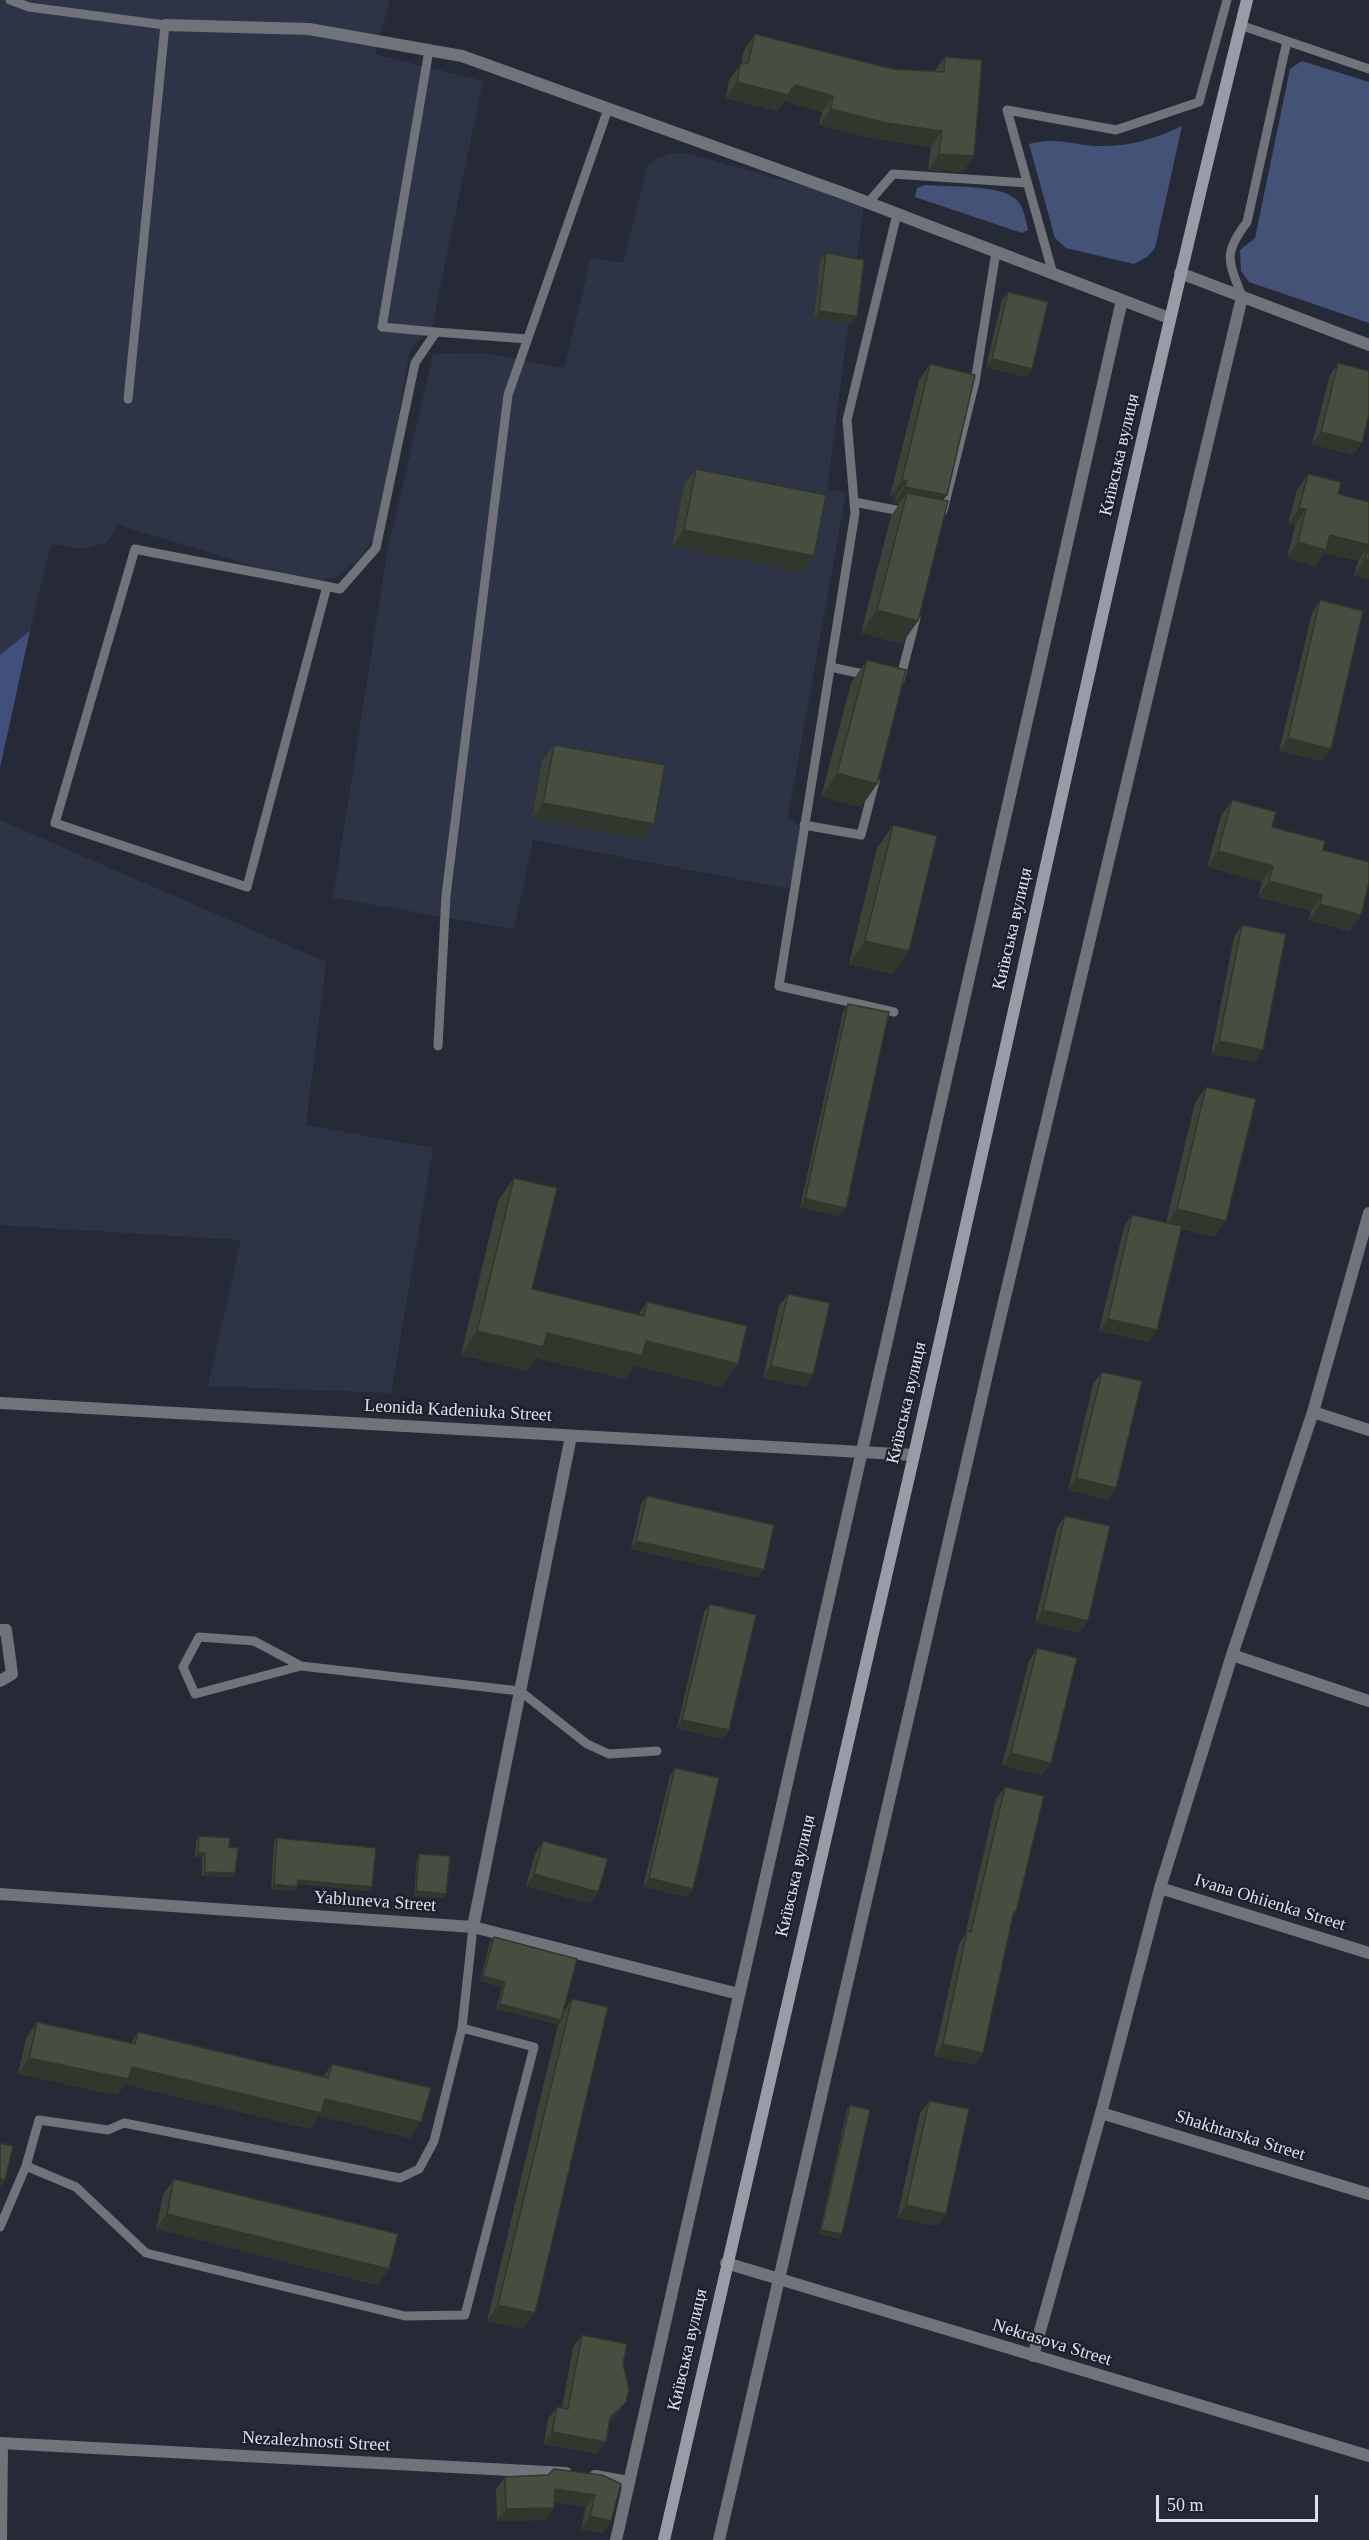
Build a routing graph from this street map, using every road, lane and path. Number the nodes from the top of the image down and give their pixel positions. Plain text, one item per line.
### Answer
1 (10, 0) edge
2 (1227, 0) edge
3 (1247, 0) edge
4 (165, 25) junction
5 (1240, 25) junction
6 (1287, 41) junction
7 (429, 50) junction
8 (1369, 69) edge
9 (608, 109) junction
10 (1028, 183) junction
11 (868, 203) junction
12 (897, 214) junction
13 (996, 252) junction
14 (1053, 273) junction
15 (1180, 273) junction
16 (1242, 297) junction
17 (1122, 300) junction
18 (1169, 318) junction
19 (436, 332) junction
20 (527, 339) junction
21 (1369, 345) edge
22 (128, 399) dead end
23 (854, 502) junction
24 (919, 515) edge
25 (930, 517) edge
26 (327, 586) junction
27 (919, 606) edge
28 (830, 667) junction
29 (876, 677) edge
30 (888, 680) edge
31 (900, 682) junction
32 (897, 693) edge
33 (878, 770) edge
34 (804, 825) junction
35 (894, 1012) dead end
36 (438, 1046) dead end
37 (1369, 1212) edge
38 (0, 1403) edge
39 (1313, 1412) junction
40 (1369, 1430) edge
41 (571, 1436) junction
42 (861, 1452) junction
43 (914, 1455) junction
44 (0, 1630) edge
45 (1232, 1655) junction
46 (301, 1666) junction
47 (0, 1681) edge
48 (520, 1691) junction
49 (1369, 1701) edge
50 (657, 1751) dead end
51 (1160, 1888) junction
52 (0, 1894) edge
53 (473, 1927) junction
54 (1369, 1953) edge
55 (739, 1994) junction
56 (462, 2028) junction
57 (1101, 2113) junction
58 (26, 2166) junction
59 (1369, 2194) edge
60 (0, 2228) edge
61 (726, 2263) junction
62 (779, 2280) junction
63 (1033, 2356) junction
64 (1, 2444) edge
65 (1369, 2456) edge
66 (629, 2482) junction
67 (1, 2540) edge
68 (616, 2540) edge
69 (664, 2540) edge
70 (719, 2540) edge

1 - 4 lane
2 - 10 lane
3 - 5 main road, Київська вулиця
4 - 7 street
4 - 22 lane
5 - 6 lane
5 - 15 main road, Київська вулиця
6 - 8 lane
6 - 16 lane
7 - 9 street
7 - 19 lane
9 - 11 street
9 - 20 lane
10 - 11 lane
10 - 14 lane
11 - 12 street
12 - 13 street
12 - 23 lane
13 - 14 street
13 - 25 lane
14 - 17 street
15 - 16 street
15 - 18 main road, Київська вулиця
16 - 21 street
16 - 62 street
17 - 18 street
17 - 42 street
18 - 43 main road, Київська вулиця
19 - 20 lane
19 - 26 lane
20 - 36 lane
23 - 24 lane
23 - 28 lane
26 - 26 lane
27 - 31 lane
28 - 29 lane
28 - 34 lane
30 - 31 lane
31 - 32 lane
33 - 34 lane
34 - 35 lane
37 - 39 street
38 - 41 street, Leonida Kadeniuka Street
39 - 40 street
39 - 45 street
41 - 42 street, Leonida Kadeniuka Street
41 - 48 street
42 - 43 street, Leonida Kadeniuka Street
42 - 55 street
43 - 61 main road, Київська вулиця
44 - 47 street
45 - 49 street
45 - 51 street
46 - 46 lane
46 - 48 lane
48 - 50 lane
48 - 53 street
51 - 54 street, Ivana Ohiienka Street
51 - 57 street
52 - 53 street, Yabluneva Street
53 - 55 street, Yabluneva Street
53 - 56 lane
55 - 66 street
56 - 58 lane
56 - 58 lane
57 - 59 street, Shakhtarska Street
57 - 63 street
58 - 60 lane
61 - 62 street, Nekrasova Street
61 - 69 main road, Київська вулиця
62 - 63 street, Nekrasova Street
62 - 70 street
63 - 65 street, Nekrasova Street
64 - 66 street, Nezalezhnosti Street
64 - 67 street
66 - 68 street

